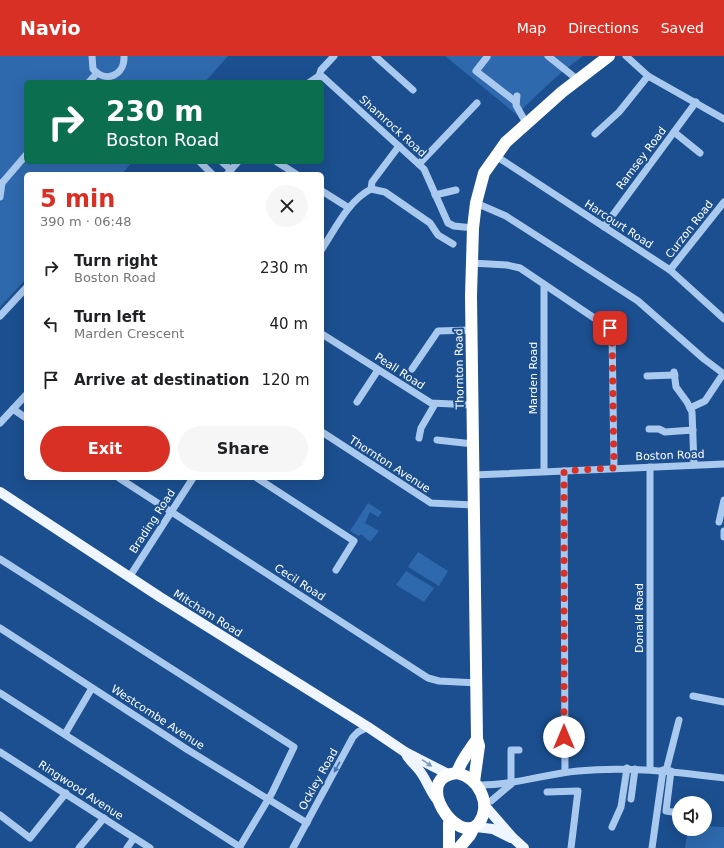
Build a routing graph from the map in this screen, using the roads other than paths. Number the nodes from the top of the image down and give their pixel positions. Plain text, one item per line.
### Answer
1 (92, 56) edge
2 (124, 56) edge
3 (334, 56) edge
4 (375, 56) edge
5 (548, 56) edge
6 (609, 56) edge
7 (626, 56) edge
8 (487, 57) dead end
9 (97, 73) junction
10 (319, 76) junction
11 (648, 76) junction
12 (90, 80) edge
13 (313, 80) edge
14 (578, 80) junction
15 (413, 90) dead end
16 (696, 102) junction
17 (477, 103) dead end
18 (724, 119) edge
19 (526, 123) junction
20 (674, 132) junction
21 (596, 134) dead end
22 (399, 146) junction
23 (700, 153) dead end
24 (24, 156) edge
25 (496, 156) junction
26 (202, 164) edge
27 (236, 164) edge
28 (280, 164) edge
29 (419, 164) junction
30 (210, 172) edge
31 (229, 172) edge
32 (293, 172) edge
33 (1, 183) edge
34 (372, 189) junction
35 (456, 190) dead end
36 (324, 192) edge
37 (435, 195) junction
38 (0, 197) edge
39 (724, 202) edge
40 (476, 203) junction
41 (349, 208) junction
42 (604, 227) junction
43 (473, 228) junction
44 (453, 244) dead end
45 (324, 246) edge
46 (472, 263) junction
47 (670, 270) junction
48 (544, 285) junction
49 (24, 290) edge
50 (0, 316) edge
51 (724, 319) edge
52 (472, 330) junction
53 (324, 335) edge
54 (412, 369) dead end
55 (378, 370) junction
56 (722, 375) edge
57 (647, 376) dead end
58 (24, 397) edge
59 (357, 402) dead end
60 (435, 404) junction
61 (473, 405) junction
62 (690, 408) junction
63 (13, 409) junction
64 (24, 417) edge
65 (0, 423) edge
66 (649, 429) dead end
67 (693, 430) junction
68 (324, 433) edge
69 (419, 438) dead end
70 (437, 440) dead end
71 (473, 444) junction
72 (724, 464) edge
73 (694, 465) junction
74 (650, 467) junction
75 (614, 468) junction
76 (544, 471) junction
77 (564, 471) junction
78 (473, 475) junction
79 (122, 480) edge
80 (193, 480) edge
81 (260, 480) edge
82 (0, 492) edge
83 (724, 500) edge
84 (473, 505) junction
85 (171, 512) junction
86 (719, 522) dead end
87 (724, 531) edge
88 (724, 537) edge
89 (0, 559) edge
90 (336, 570) dead end
91 (130, 576) junction
92 (0, 628) edge
93 (477, 683) junction
94 (92, 688) junction
95 (0, 693) edge
96 (693, 696) dead end
97 (724, 702) edge
98 (678, 720) dead end
99 (368, 727) junction
100 (64, 734) junction
101 (477, 739) junction
102 (518, 750) dead end
103 (0, 752) edge
104 (405, 752) junction
105 (627, 768) junction
106 (635, 769) junction
107 (650, 769) junction
108 (667, 771) junction
109 (565, 772) junction
110 (453, 773) junction
111 (724, 778) edge
112 (475, 784) junction
113 (511, 784) junction
114 (547, 792) dead end
115 (66, 793) junction
116 (268, 799) junction
117 (632, 799) dead end
118 (438, 801) junction
119 (485, 805) junction
120 (672, 812) edge
121 (0, 816) edge
122 (104, 818) junction
123 (307, 822) junction
124 (449, 823) junction
125 (612, 826) dead end
126 (474, 828) junction
127 (134, 838) junction
128 (513, 838) junction
129 (240, 847) edge
130 (79, 848) edge
131 (127, 848) edge
132 (150, 848) edge
133 (293, 848) edge
134 (449, 848) edge
135 (459, 848) edge
136 (524, 848) edge
137 (571, 848) edge
138 (652, 848) edge

1 - 9 street
2 - 9 street
3 - 10 street
4 - 15 street
5 - 14 street
6 - 14 highway, Thornton Road
7 - 11 street
8 - 19 street
9 - 12 street
10 - 13 street
10 - 22 street, Shamrock Road
11 - 16 street
11 - 21 street
14 - 19 highway, Thornton Road
16 - 18 street
16 - 20 street, Ramsey Road
17 - 29 street
19 - 25 highway, Thornton Road
20 - 23 street
20 - 42 street, Ramsey Road
22 - 29 street, Shamrock Road
22 - 34 street
24 - 33 street
25 - 40 highway, Thornton Road
25 - 42 street, Harcourt Road
26 - 30 street
27 - 31 street
28 - 32 street
29 - 37 street, Shamrock Road
33 - 38 street
34 - 41 street
34 - 44 street
35 - 37 street
36 - 41 street
37 - 43 street, Shamrock Road
39 - 47 street, Curzon Road
40 - 43 highway, Thornton Road
40 - 56 street
41 - 45 street
42 - 47 street, Harcourt Road
43 - 46 highway, Thornton Road
46 - 48 street
46 - 52 highway, Thornton Road
47 - 51 street, Harcourt Road
48 - 75 street
48 - 76 street, Marden Road
49 - 50 street
52 - 54 street
52 - 61 highway, Thornton Road
53 - 55 street, Peall Road
55 - 59 street
55 - 60 street, Peall Road
56 - 62 street
57 - 62 street
58 - 63 street
60 - 61 street, Peall Road
60 - 69 street
61 - 71 highway, Thornton Road
62 - 67 street
63 - 64 street
63 - 65 street
66 - 67 street
67 - 73 street
68 - 84 street, Thornton Avenue
70 - 71 street
71 - 78 highway, Thornton Road
72 - 73 street, Boston Road
73 - 74 street, Boston Road
74 - 75 street, Boston Road
74 - 107 street, Donald Road
75 - 77 street, Boston Road
76 - 77 street, Boston Road
76 - 78 street, Boston Road
77 - 109 street
78 - 84 highway, Thornton Road
79 - 85 street, Cecil Road
80 - 85 street, Brading Road
81 - 90 street
82 - 91 main road, Mitcham Road
83 - 86 street
84 - 93 highway, Thornton Road
85 - 91 street, Brading Road
85 - 93 street, Cecil Road
87 - 88 street
89 - 116 street
91 - 99 main road, Mitcham Road
92 - 94 street, Westcombe Avenue
93 - 101 highway, Thornton Road
94 - 100 street
94 - 116 street, Westcombe Avenue
95 - 100 street
96 - 97 street
98 - 108 street
99 - 104 main road, Mitcham Road
99 -> 123 street, Ockley Road
100 - 129 street
101 - 110 highway
101 - 112 highway, Thornton Road
102 - 113 street
103 - 115 street, Ringwood Avenue
104 -> 110 main road, Mitcham Road
104 - 118 main road, Mitcham Road
105 - 106 street
105 - 109 street
105 - 125 street
106 - 107 street
106 - 117 street
107 - 108 street
108 - 111 street
108 - 120 street
108 - 138 street
109 - 113 street
110 - 112 highway
110 - 118 highway
112 - 113 street
112 - 119 highway
113 - 119 street
114 - 137 street
115 - 121 street
115 - 122 street, Ringwood Avenue
116 - 123 street, Westcombe Avenue
116 - 129 street
118 - 124 highway
119 - 126 highway
119 - 128 main road
122 - 127 street, Ringwood Avenue
122 - 130 street
123 - 133 street, Ockley Road
124 - 126 highway
124 - 134 highway
126 - 128 main road
126 - 135 highway
127 - 131 street
127 - 132 street, Ringwood Avenue
128 - 136 main road

